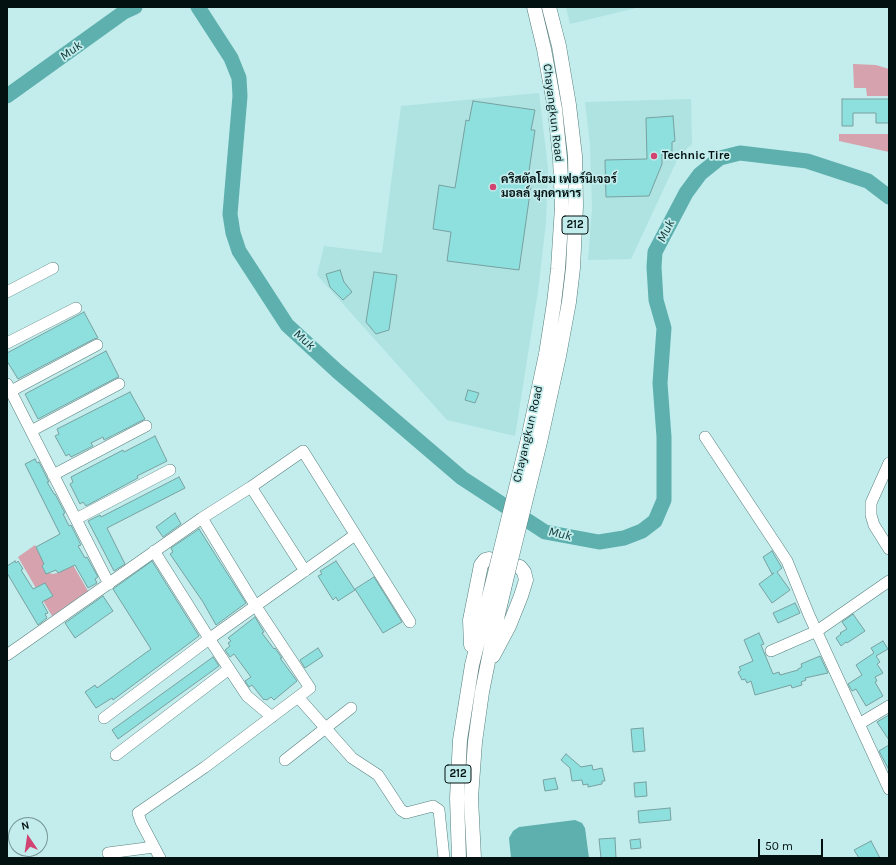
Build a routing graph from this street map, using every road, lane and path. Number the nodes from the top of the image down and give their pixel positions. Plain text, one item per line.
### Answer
1 (534, 7) edge
2 (549, 7) edge
3 (53, 268) dead end
4 (7, 292) edge
5 (76, 308) dead end
6 (7, 343) edge
7 (97, 345) dead end
8 (119, 384) dead end
9 (9, 387) edge
10 (146, 426) dead end
11 (31, 431) junction
12 (704, 437) dead end
13 (534, 440) junction
14 (889, 463) edge
15 (170, 470) dead end
16 (54, 475) junction
17 (251, 487) junction
18 (202, 518) junction
19 (76, 519) junction
20 (355, 535) junction
21 (889, 549) edge
22 (154, 551) junction
23 (502, 570) junction
24 (305, 571) junction
25 (889, 581) edge
26 (109, 584) junction
27 (255, 606) junction
28 (410, 622) dead end
29 (816, 631) junction
30 (209, 639) junction
31 (771, 651) dead end
32 (7, 655) edge
33 (472, 665) junction
34 (486, 668) junction
35 (229, 669) junction
36 (298, 697) junction
37 (889, 706) edge
38 (351, 708) dead end
39 (272, 717) junction
40 (104, 718) dead end
41 (860, 724) junction
42 (326, 727) junction
43 (116, 755) dead end
44 (284, 760) dead end
45 (889, 789) edge
46 (154, 847) junction
47 (108, 852) dead end
48 (160, 858) edge
49 (444, 858) edge
50 (460, 858) edge
51 (474, 858) edge

1 - 13 main road, Chayangkun Road / 212
2 - 13 main road, Chayangkun Road / 212
3 - 4 street
5 - 6 street
7 - 9 street
8 - 11 street
9 - 11 street
10 - 16 street
11 - 16 street
12 - 29 street
13 - 23 main road, Chayangkun Road / 212, bridge
14 - 21 street
15 - 19 street
16 - 19 street
17 - 18 street
17 - 20 street
17 - 24 street
18 - 22 street
18 - 27 street
19 - 26 street
20 - 24 street
20 - 28 street
22 - 26 street
22 - 30 street
23 - 33 main road, Chayangkun Road / 212
23 - 34 main road, Chayangkun Road / 212
24 - 27 street
25 - 29 street
26 - 32 street
27 - 30 street
27 - 36 street
29 - 31 street
29 - 41 street
30 - 35 street
30 - 40 street
33 - 34 main road
33 - 50 main road, Chayangkun Road / 212
34 - 51 main road, Chayangkun Road / 212
35 - 39 street
35 - 43 street
36 - 39 street
36 - 42 street
37 - 41 street
38 - 42 street
39 - 46 street
41 - 45 street
42 - 44 street
42 - 49 street
46 - 47 street
46 - 48 street

